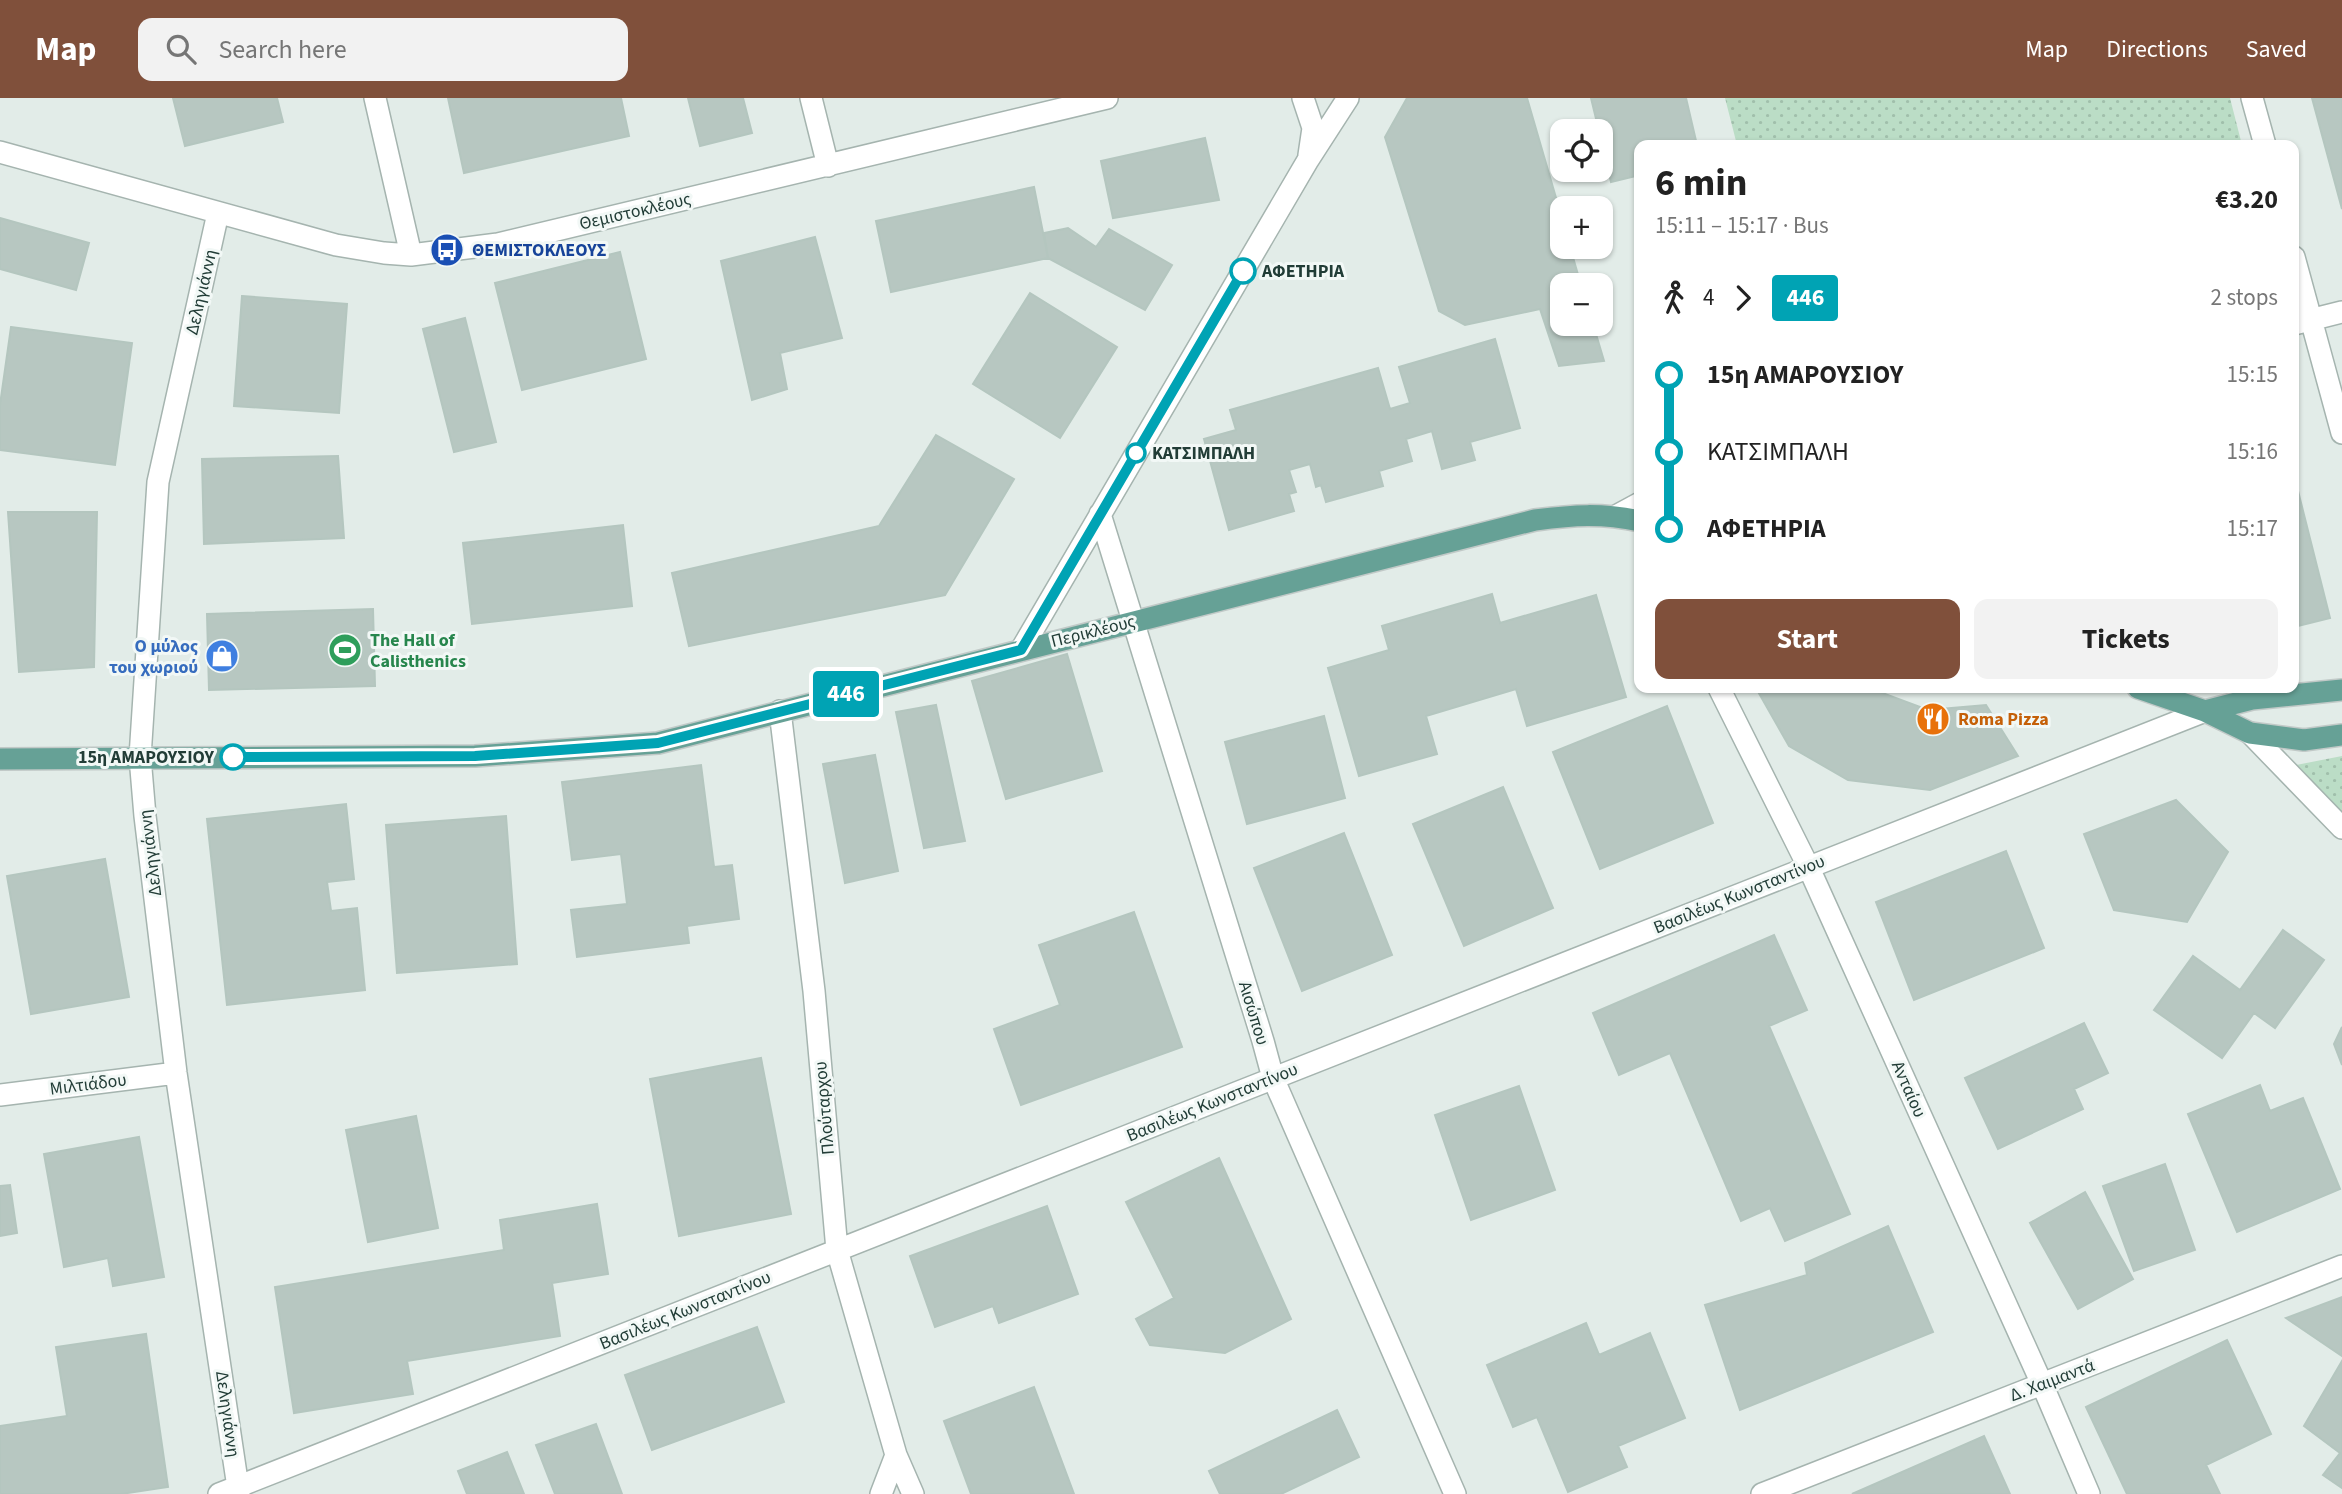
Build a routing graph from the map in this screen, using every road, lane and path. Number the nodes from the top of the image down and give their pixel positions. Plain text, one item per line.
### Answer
1 (374, 98) edge
2 (811, 98) edge
3 (1107, 98) edge
4 (1303, 98) edge
5 (1348, 98) edge
6 (2252, 98) edge
7 (2264, 140) edge
8 (0, 152) edge
9 (1308, 160) junction
10 (828, 166) junction
11 (218, 213) junction
12 (411, 255) junction
13 (2299, 298) edge
14 (2342, 312) edge
15 (2302, 322) edge
16 (2342, 433) edge
17 (1634, 506) edge
18 (1100, 514) junction
19 (1616, 516) junction
20 (1634, 520) edge
21 (1132, 621) junction
22 (1021, 650) junction
23 (2342, 690) edge
24 (1722, 693) edge
25 (2153, 693) edge
26 (2205, 710) junction
27 (780, 711) junction
28 (2250, 733) junction
29 (2342, 735) edge
30 (140, 757) junction
31 (0, 759) edge
32 (2342, 828) edge
33 (1808, 866) junction
34 (176, 1073) junction
35 (1272, 1078) junction
36 (0, 1095) edge
37 (837, 1250) junction
38 (2342, 1266) edge
39 (2042, 1384) junction
40 (897, 1455) junction
41 (232, 1491) edge
42 (881, 1494) edge
43 (913, 1494) edge
44 (1455, 1494) edge
45 (1762, 1494) edge
46 (2089, 1494) edge

1 - 12 street
2 - 10 street
3 - 10 street, Θεμιστοκλέους
4 - 9 street
5 - 9 street
6 - 7 street
8 - 11 street, Θεμιστοκλέους
9 - 18 street
10 - 12 street, Θεμιστοκλέους
11 - 12 street, Θεμιστοκλέους
11 - 30 street, Δεληγιάννη
13 - 15 street
14 - 15 street
15 - 16 street
17 - 19 street
18 - 21 street, Αισώπου
18 - 22 street
19 - 20 main road, Περικλέους
19 - 21 main road, Περικλέους
21 - 22 main road, Περικλέους
21 - 35 street, Αισώπου
22 - 27 main road, Περικλέους
23 - 26 main road
24 - 33 street, Ανταίου
25 - 26 main road
26 - 28 main road
26 - 33 street, Βασιλέως Κωνσταντίνου
27 - 30 main road, Περικλέους
27 - 37 street, Πλούταρχου
28 - 29 main road
28 - 32 street
30 - 31 main road, Περικλέους
30 - 34 street, Δεληγιάννη
33 - 35 street, Βασιλέως Κωνσταντίνου
33 - 39 street, Ανταίου
34 - 36 street, Μιλτιάδου
34 - 41 street, Δεληγιάννη
35 - 37 street, Βασιλέως Κωνσταντίνου
35 - 44 street, Αισώπου
37 - 40 street, Πλούταρχου
37 - 41 street, Βασιλέως Κωνσταντίνου
38 - 39 street, Δ. Χαιμαντά
39 - 45 street, Δ. Χαιμαντά
39 - 46 street, Ανταίου
40 - 42 street
40 - 43 street, Πλούταρχου

